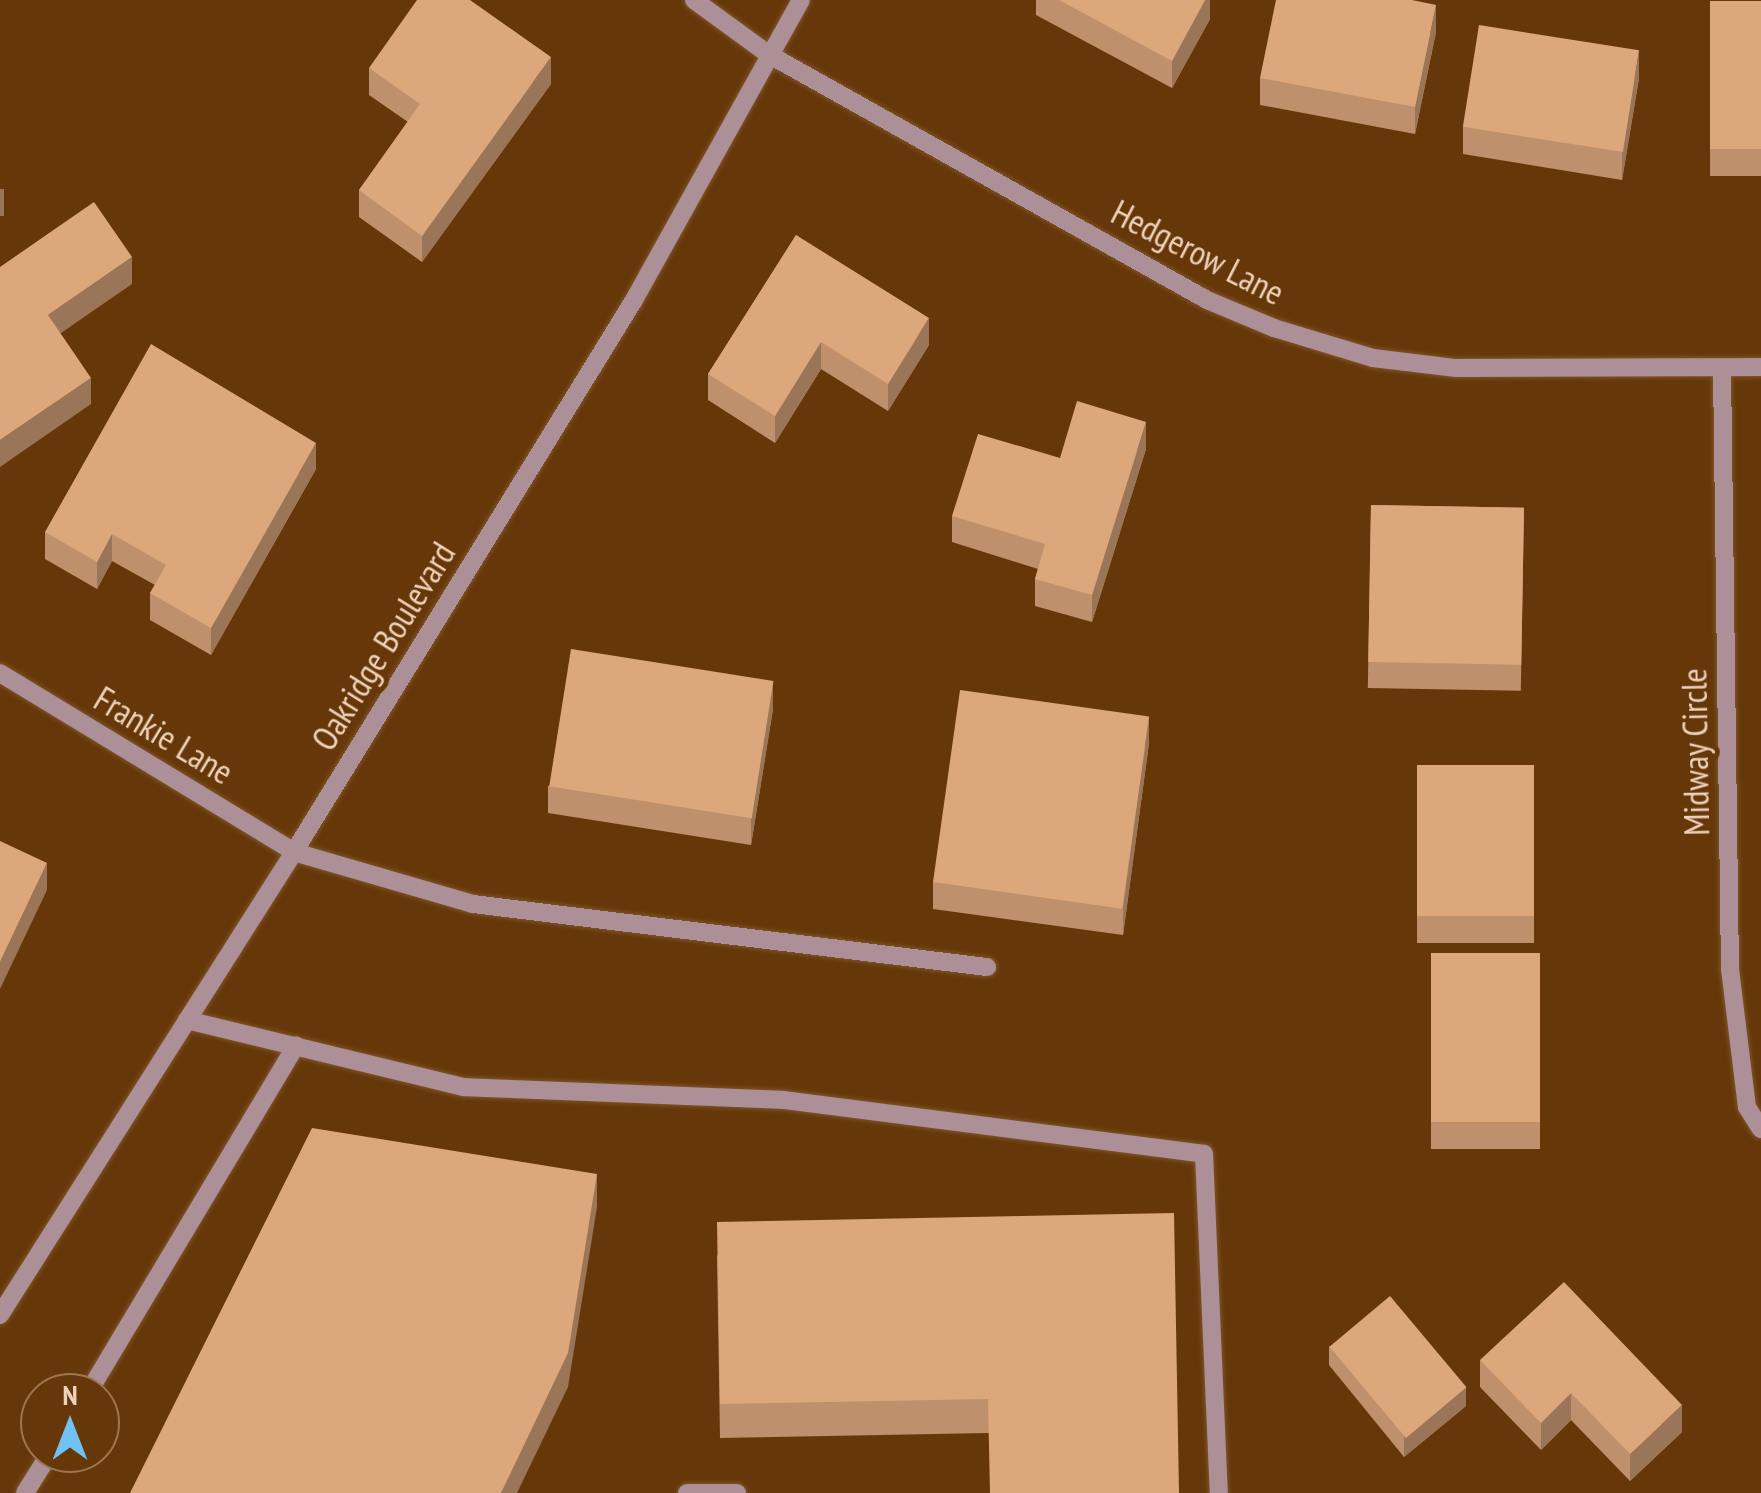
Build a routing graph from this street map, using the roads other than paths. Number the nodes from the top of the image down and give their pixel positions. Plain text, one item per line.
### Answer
1 (694, 0) edge
2 (801, 0) edge
3 (768, 54) junction
4 (1761, 367) edge
5 (1722, 368) junction
6 (0, 673) edge
7 (294, 852) junction
8 (987, 968) dead end
9 (187, 1020) junction
10 (296, 1046) junction
11 (1761, 1129) edge
12 (0, 1314) edge
13 (100, 1373) edge
14 (687, 1493) edge
15 (737, 1493) edge
16 (1219, 1493) edge

1 - 3 street, Hedgerow Lane
2 - 3 street, Oakridge Boulevard
3 - 5 street, Hedgerow Lane
3 - 7 street, Oakridge Boulevard
4 - 5 street, Hedgerow Lane
5 - 11 street, Midway Circle
6 - 7 street, Frankie Lane
7 - 8 street, Frankie Lane
7 - 9 street, Oakridge Boulevard
9 - 10 street
9 - 12 street, Oakridge Boulevard
10 - 13 street
10 - 16 street
14 - 15 street

